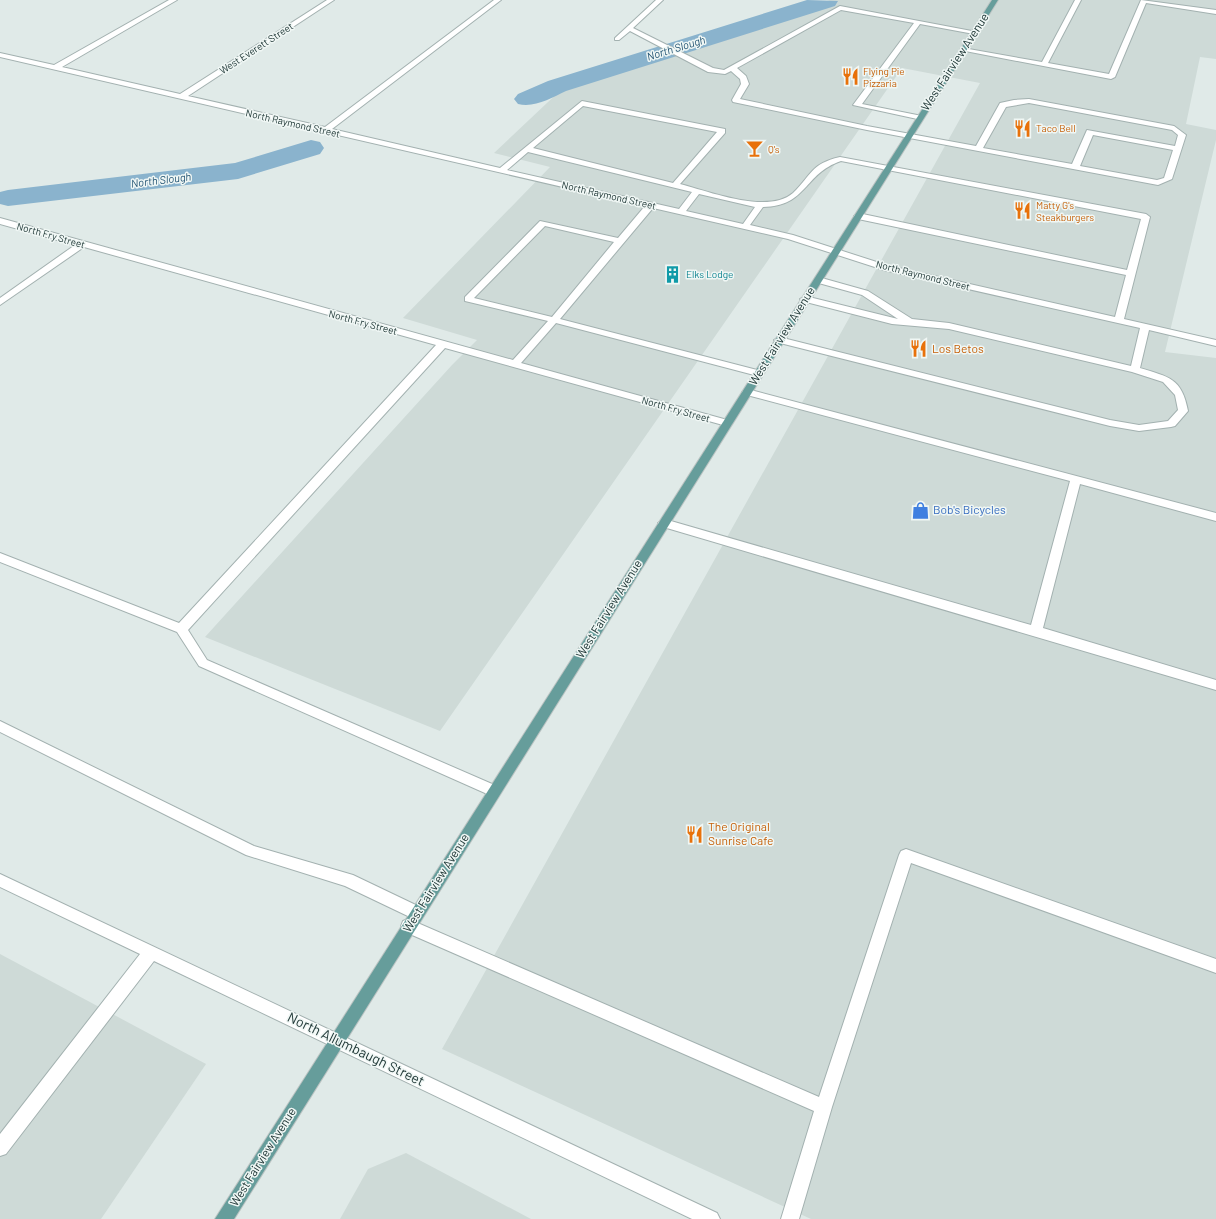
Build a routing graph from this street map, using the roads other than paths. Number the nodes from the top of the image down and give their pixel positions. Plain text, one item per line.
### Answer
1 (174, 0) edge
2 (331, 0) edge
3 (498, 0) edge
4 (660, 0) edge
5 (995, 0) edge
6 (1078, 0) edge
7 (1144, 0) edge
8 (1164, 2) edge
9 (1216, 12) edge
10 (918, 22) junction
11 (629, 28) junction
12 (974, 32) junction
13 (617, 39) dead end
14 (963, 50) junction
15 (0, 55) edge
16 (1044, 65) junction
17 (55, 68) junction
18 (732, 68) junction
19 (181, 97) junction
20 (919, 118) junction
21 (326, 130) junction
22 (909, 136) junction
23 (526, 149) junction
24 (978, 149) junction
25 (1178, 149) junction
26 (1075, 167) junction
27 (888, 168) junction
28 (502, 170) junction
29 (675, 185) junction
30 (697, 190) junction
31 (650, 205) junction
32 (760, 206) junction
33 (681, 212) junction
34 (858, 216) junction
35 (0, 221) edge
36 (745, 226) junction
37 (620, 241) junction
38 (82, 244) junction
39 (836, 251) junction
40 (1131, 273) junction
41 (818, 280) junction
42 (805, 300) junction
43 (0, 302) edge
44 (554, 320) junction
45 (1119, 320) junction
46 (910, 322) junction
47 (1145, 326) junction
48 (779, 340) junction
49 (1216, 343) edge
50 (443, 344) junction
51 (515, 364) junction
52 (1135, 370) junction
53 (758, 373) junction
54 (747, 392) junction
55 (727, 423) junction
56 (1076, 479) junction
57 (1216, 517) edge
58 (664, 523) junction
59 (0, 557) edge
60 (181, 629) junction
61 (1036, 631) junction
62 (1216, 685) edge
63 (0, 726) edge
64 (494, 791) junction
65 (0, 880) edge
66 (413, 919) junction
67 (151, 952) junction
68 (1216, 966) edge
69 (336, 1040) junction
70 (824, 1107) junction
71 (0, 1148) edge
72 (224, 1219) edge
73 (711, 1219) edge
74 (790, 1219) edge

1 - 17 street
2 - 19 street, West Everett Street
3 - 21 street
4 - 11 street
5 - 12 main road, West Fairview Avenue
6 - 16 street
7 - 8 street
7 - 16 street
8 - 9 street
10 - 12 street
10 - 18 street
10 - 20 street
11 - 13 street
11 - 18 street
12 - 14 main road, West Fairview Avenue
14 - 16 street
14 - 20 main road, West Fairview Avenue
15 - 17 street, North Raymond Street
17 - 19 street, North Raymond Street
18 - 22 street
19 - 21 street, North Raymond Street
20 - 22 main road, West Fairview Avenue
21 - 28 street, North Raymond Street
22 - 24 street
22 - 27 main road, West Fairview Avenue
23 - 28 street
23 - 29 street
23 - 29 street
24 - 25 street
24 - 26 street
25 - 26 street
25 - 26 street
27 - 32 street
27 - 34 main road, West Fairview Avenue
27 - 40 street
28 - 31 street, North Raymond Street
29 - 30 street
30 - 32 street
30 - 33 street
31 - 33 street, North Raymond Street
31 - 37 street
32 - 36 street
33 - 36 street, North Raymond Street
34 - 39 main road, West Fairview Avenue
34 - 40 street
35 - 38 street, North Fry Street
36 - 39 street, North Raymond Street
37 - 44 street
37 - 44 street
38 - 43 street
38 - 50 street, North Fry Street
39 - 41 main road, West Fairview Avenue
39 - 45 street, North Raymond Street
40 - 45 street
41 - 42 main road, West Fairview Avenue
41 - 46 street
42 - 46 street
42 - 48 main road, West Fairview Avenue
44 - 51 street
44 - 53 street
45 - 47 street, North Raymond Street
46 - 52 street
47 - 49 street, North Raymond Street
47 - 52 street
48 - 52 street
48 - 53 main road, West Fairview Avenue
50 - 51 street, North Fry Street
50 - 60 street
51 - 55 street, North Fry Street
53 - 54 main road, West Fairview Avenue
54 - 55 main road, West Fairview Avenue
54 - 56 street
55 - 58 main road, West Fairview Avenue
56 - 57 street
56 - 61 street
58 - 61 street
58 - 64 main road, West Fairview Avenue
59 - 60 street
60 - 64 street
61 - 62 street
63 - 66 street
64 - 66 main road, West Fairview Avenue
65 - 67 street, North Allumbaugh Street
66 - 69 main road, West Fairview Avenue
66 - 70 street
67 - 69 street, North Allumbaugh Street
67 - 71 street
68 - 70 street
69 - 72 main road, West Fairview Avenue
69 - 73 street, North Allumbaugh Street
70 - 74 street

